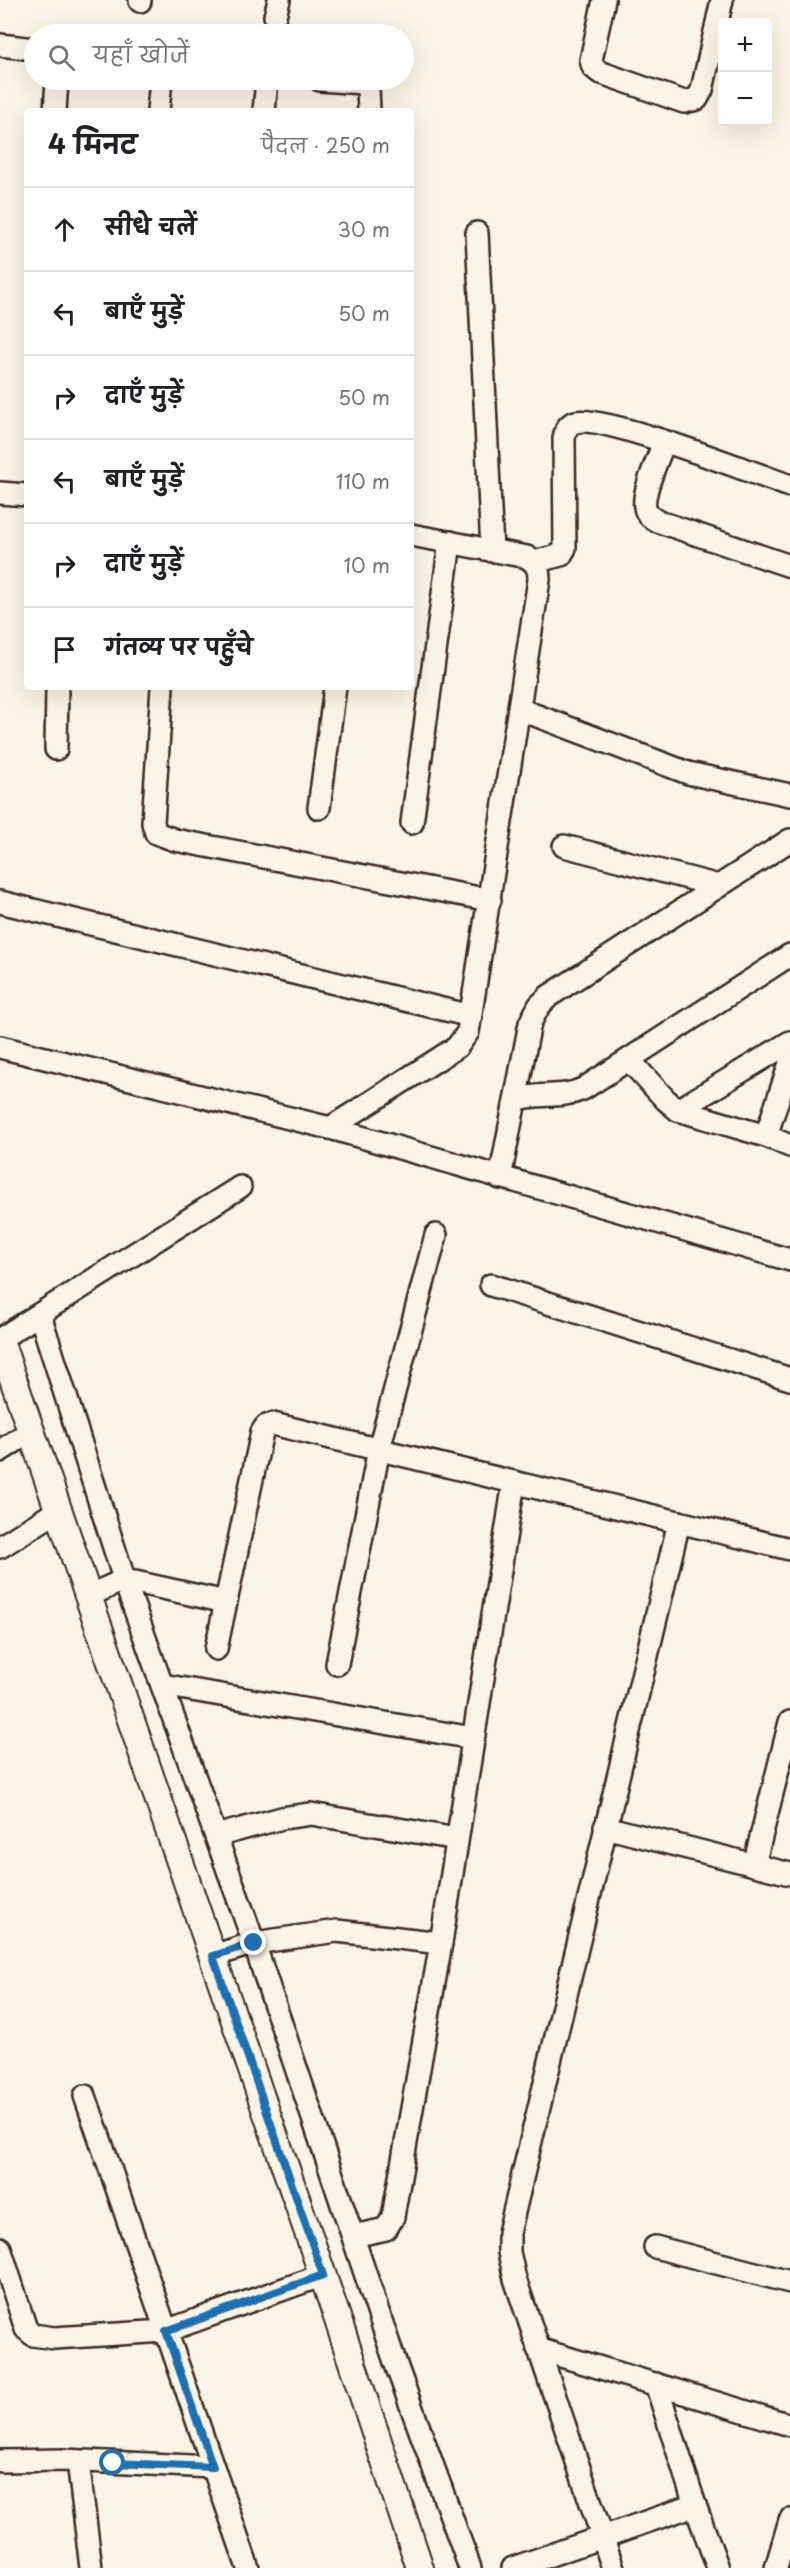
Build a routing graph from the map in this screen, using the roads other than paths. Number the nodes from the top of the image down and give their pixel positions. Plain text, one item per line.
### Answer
1 (604, 0) edge
2 (722, 0) edge
3 (0, 45) edge
4 (24, 48) edge
5 (56, 90) edge
6 (160, 90) edge
7 (266, 90) edge
8 (368, 90) edge
9 (55, 108) edge
10 (158, 108) edge
11 (264, 108) edge
12 (369, 108) edge
13 (477, 233) dead end
14 (664, 442) junction
15 (790, 486) edge
16 (0, 493) edge
17 (24, 495) edge
18 (414, 536) edge
19 (450, 543) junction
20 (492, 551) junction
21 (534, 562) junction
22 (790, 566) edge
23 (57, 690) edge
24 (162, 690) edge
25 (335, 690) edge
26 (519, 709) junction
27 (56, 749) dead end
28 (790, 795) edge
29 (319, 808) dead end
30 (412, 824) dead end
31 (790, 840) edge
32 (564, 846) dead end
33 (719, 886) junction
34 (490, 900) junction
35 (0, 902) edge
36 (790, 955) edge
37 (471, 1016) junction
38 (790, 1042) edge
39 (0, 1047) edge
40 (629, 1060) junction
41 (790, 1063) edge
42 (516, 1100) junction
43 (678, 1110) junction
44 (330, 1128) junction
45 (766, 1136) junction
46 (790, 1146) edge
47 (500, 1178) junction
48 (240, 1187) dead end
49 (436, 1235) dead end
50 (790, 1260) edge
51 (491, 1285) dead end
52 (15, 1331) edge
53 (790, 1379) edge
54 (31, 1431) junction
55 (380, 1449) junction
56 (0, 1451) edge
57 (514, 1482) junction
58 (58, 1510) junction
59 (679, 1522) junction
60 (0, 1547) edge
61 (790, 1549) edge
62 (107, 1588) junction
63 (226, 1602) junction
64 (216, 1649) dead end
65 (337, 1664) dead end
66 (162, 1685) junction
67 (790, 1722) edge
68 (473, 1738) junction
69 (605, 1827) junction
70 (216, 1836) junction
71 (458, 1839) junction
72 (754, 1865) junction
73 (790, 1874) edge
74 (441, 1943) junction
75 (234, 1949) junction
76 (85, 2096) dead end
77 (353, 2236) junction
78 (655, 2247) dead end
79 (0, 2248) edge
80 (323, 2275) junction
81 (790, 2282) edge
82 (166, 2331) junction
83 (538, 2349) junction
84 (656, 2384) junction
85 (790, 2425) edge
86 (0, 2461) edge
87 (78, 2461) junction
88 (213, 2467) junction
89 (695, 2505) junction
90 (790, 2520) edge
91 (602, 2536) junction
92 (91, 2568) edge
93 (248, 2568) edge
94 (420, 2568) edge
95 (470, 2568) edge
96 (513, 2568) edge
97 (613, 2568) edge
98 (718, 2568) edge
99 (776, 2568) edge

1 - 2 street
3 - 4 street
5 - 9 street
6 - 10 street
7 - 11 street
8 - 12 street
13 - 20 street
14 - 15 street
14 - 21 street
14 - 22 street
16 - 17 street
18 - 19 street
19 - 20 street
19 - 30 street
20 - 21 street
21 - 26 street
23 - 27 street
24 - 34 street
25 - 29 street
26 - 28 street
26 - 34 street
31 - 33 street
32 - 33 street
33 - 42 street
34 - 37 street
35 - 37 street
36 - 40 street
37 - 44 street
38 - 43 street
39 - 44 street
40 - 42 street
40 - 43 street
41 - 45 street
42 - 47 street
43 - 45 street
44 - 47 street
45 - 46 street
47 - 50 street
48 - 52 street
49 - 55 street
51 - 53 street
52 - 54 street
52 - 62 street
54 - 56 street
54 - 58 street
55 - 57 street
55 - 63 street
55 - 65 street
57 - 59 street
57 - 68 street
58 - 60 street
58 - 62 street
59 - 61 street
59 - 69 street
62 - 63 street
62 - 66 street
62 - 75 street
63 - 64 street
66 - 68 street
66 - 70 street
67 - 72 street
68 - 71 street
69 - 72 street
69 - 83 street
70 - 71 street
70 - 75 street
71 - 74 street
72 - 73 street
74 - 75 street
74 - 77 street
75 - 77 street
75 - 80 street
76 - 82 street
77 - 95 street
78 - 81 street
79 - 82 street
80 - 82 street
80 - 94 street
82 - 88 street
83 - 84 street
83 - 91 street
84 - 85 street
84 - 89 street
86 - 87 street
87 - 88 street
87 - 92 street
88 - 93 street
89 - 91 street
89 - 98 street
90 - 99 street
91 - 96 street
91 - 97 street

